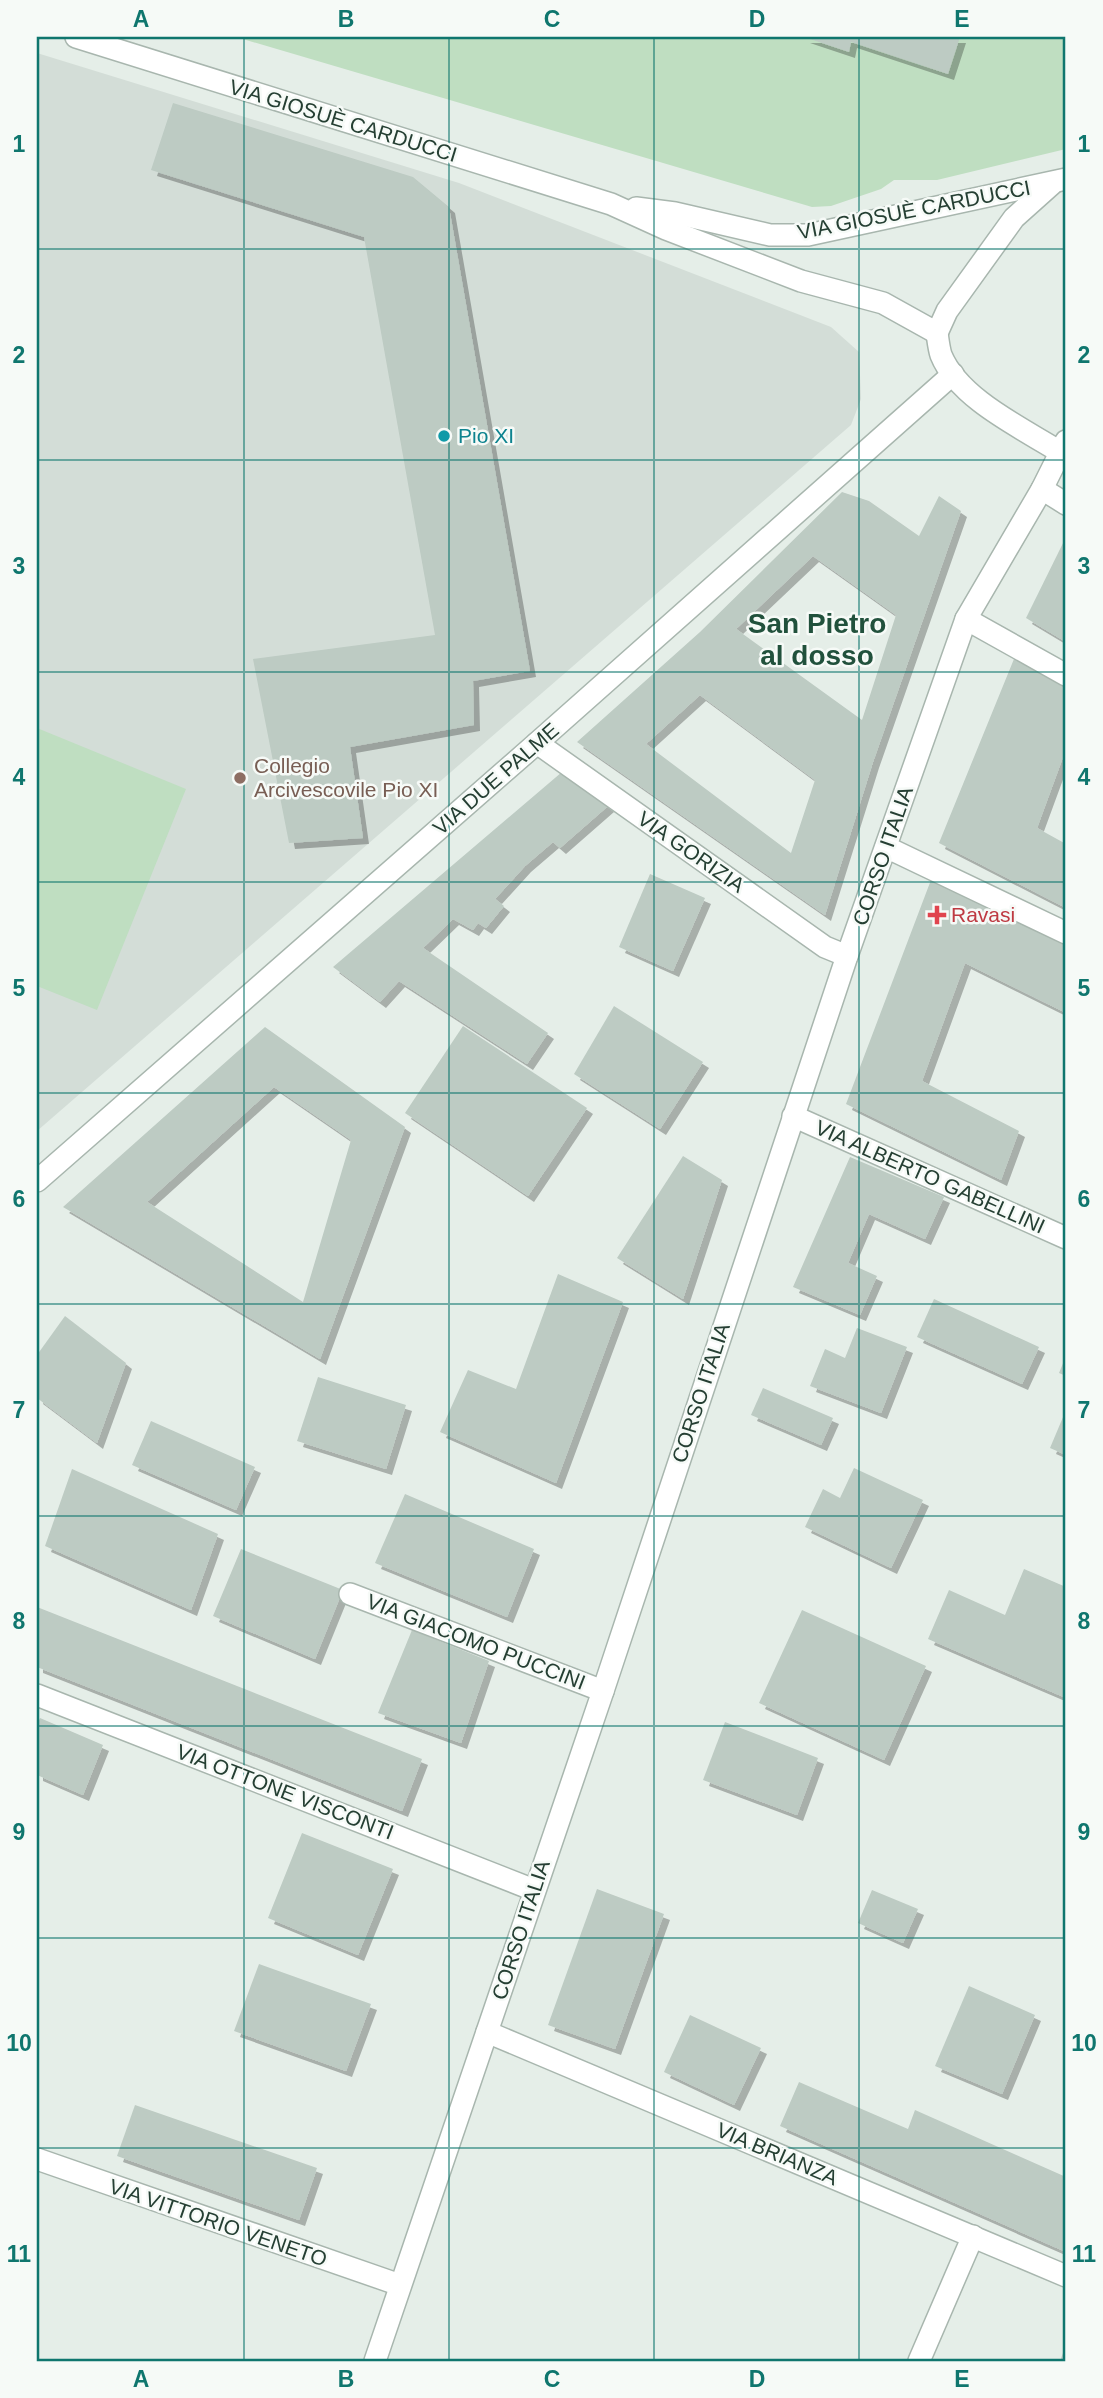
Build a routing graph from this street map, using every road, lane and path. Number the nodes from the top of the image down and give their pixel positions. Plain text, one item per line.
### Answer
1 (76, 37) edge
2 (1060, 181) edge
3 (611, 204) junction
4 (937, 333) junction
5 (953, 374) junction
6 (1063, 447) edge
7 (1042, 489) junction
8 (1066, 504) edge
9 (966, 619) junction
10 (1066, 676) edge
11 (537, 743) junction
12 (886, 848) junction
13 (1066, 933) edge
14 (847, 956) junction
15 (793, 1116) junction
16 (37, 1181) edge
17 (1066, 1238) edge
18 (349, 1594) dead end
19 (603, 1690) junction
20 (37, 1695) edge
21 (534, 1889) junction
22 (486, 2032) junction
23 (37, 2159) edge
24 (974, 2236) junction
25 (1066, 2276) edge
26 (400, 2285) junction
27 (375, 2361) edge
28 (919, 2361) edge

1 - 3 street, VIA GIOSUÈ CARDUCCI
2 - 3 street, VIA GIOSUÈ CARDUCCI
2 - 4 street, VIA GIOSUÈ CARDUCCI
3 - 4 street, VIA GIOSUÈ CARDUCCI
4 - 5 street
5 - 6 street
5 - 11 street, VIA DUE PALME
6 - 7 street, CORSO ITALIA
7 - 8 street
7 - 9 street, CORSO ITALIA
9 - 10 street
9 - 12 street, CORSO ITALIA
11 - 14 street, VIA GORIZIA
11 - 16 street, VIA DUE PALME
12 - 13 street
12 - 14 street, CORSO ITALIA
14 - 15 street, CORSO ITALIA
15 - 17 street, VIA ALBERTO GABELLINI
15 - 19 street, CORSO ITALIA
18 - 19 street, VIA GIACOMO PUCCINI
19 - 21 street, CORSO ITALIA
20 - 21 street, VIA OTTONE VISCONTI
21 - 22 street, CORSO ITALIA
22 - 24 street, VIA BRIANZA
22 - 26 street, CORSO ITALIA
23 - 26 street, VIA VITTORIO VENETO
24 - 25 street, VIA BRIANZA
24 - 28 street
26 - 27 street, CORSO ITALIA

